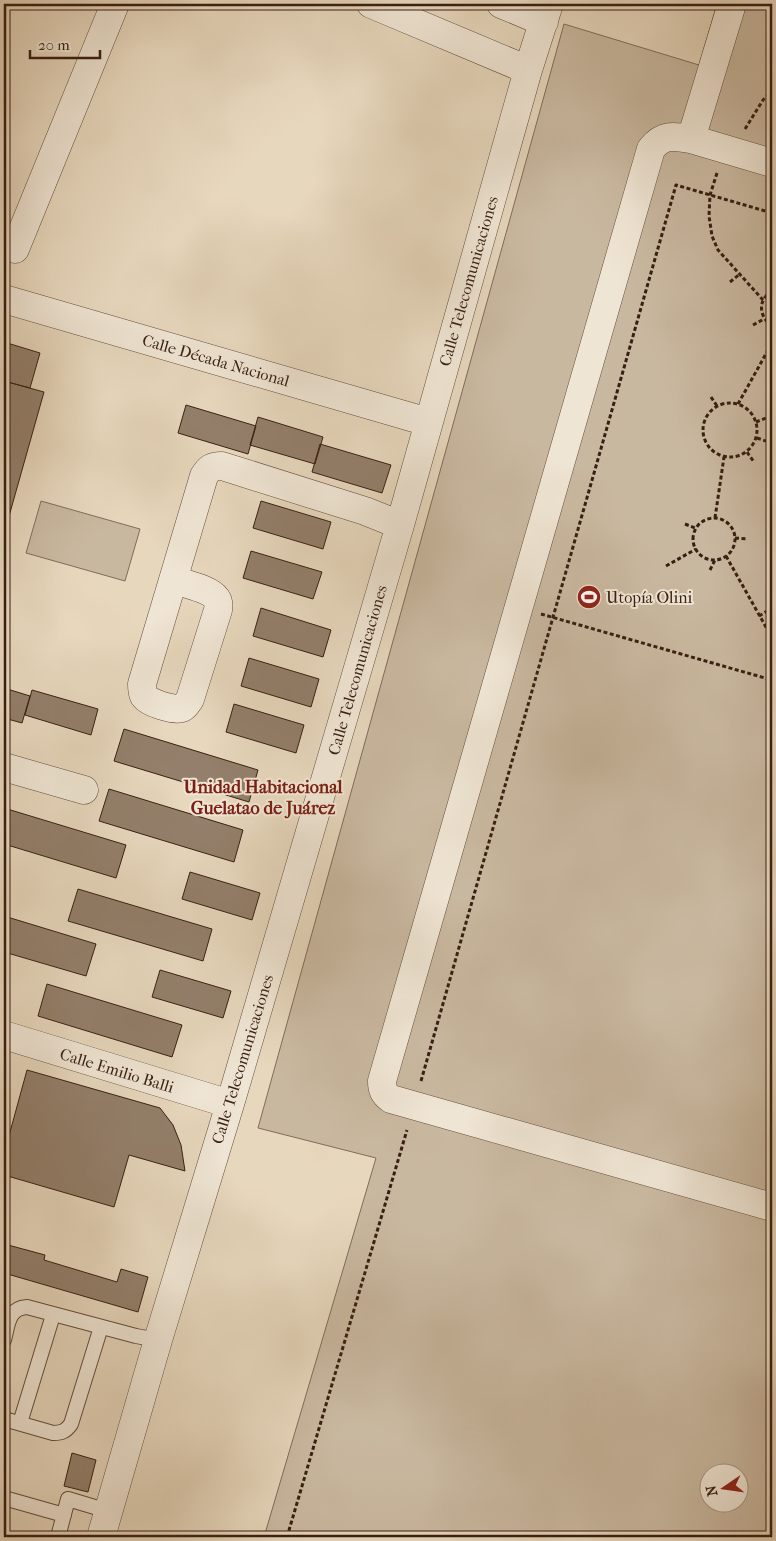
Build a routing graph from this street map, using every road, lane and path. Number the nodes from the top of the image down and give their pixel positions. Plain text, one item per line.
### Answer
1 (115, 4) edge
2 (371, 4) edge
3 (501, 4) edge
4 (732, 4) edge
5 (546, 13) edge
6 (528, 70) junction
7 (772, 91) edge
8 (691, 139) junction
9 (728, 150) junction
10 (772, 163) edge
11 (710, 195) junction
12 (772, 213) edge
13 (15, 249) dead end
14 (740, 274) junction
15 (730, 282) dead end
16 (772, 291) edge
17 (4, 299) edge
18 (763, 300) junction
19 (764, 319) junction
20 (753, 325) dead end
21 (772, 326) edge
22 (772, 343) edge
23 (711, 397) dead end
24 (738, 404) junction
25 (716, 406) junction
26 (771, 416) edge
27 (428, 422) junction
28 (756, 422) junction
29 (757, 438) junction
30 (772, 443) edge
31 (747, 452) junction
32 (724, 457) junction
33 (754, 462) dead end
34 (715, 518) junction
35 (685, 524) dead end
36 (400, 525) junction
37 (695, 528) junction
38 (734, 538) junction
39 (748, 539) dead end
40 (696, 550) junction
41 (726, 556) junction
42 (715, 560) junction
43 (666, 566) dead end
44 (710, 570) dead end
45 (174, 580) dead end
46 (520, 606) junction
47 (769, 610) dead end
48 (759, 616) junction
49 (553, 617) junction
50 (772, 636) edge
51 (772, 680) edge
52 (4, 768) edge
53 (84, 790) dead end
54 (4, 1035) edge
55 (230, 1104) junction
56 (414, 1106) junction
57 (772, 1208) edge
58 (53, 1315) junction
59 (101, 1327) junction
60 (4, 1340) edge
61 (158, 1340) junction
62 (4, 1418) edge
63 (20, 1423) junction
64 (4, 1498) edge
65 (108, 1511) junction
66 (64, 1515) junction
67 (58, 1537) edge
68 (101, 1537) edge
69 (288, 1537) edge

1 - 13 street
2 - 6 street
3 - 5 street
4 - 8 street
5 - 6 street, Calle Telecomunicaciones
6 - 27 street, Calle Telecomunicaciones
7 - 9 path
8 - 9 street
8 - 46 street
9 - 10 street
9 - 11 path
11 - 12 path
11 - 14 path
11 - 49 path
14 - 15 path
14 - 18 path
16 - 18 path
17 - 27 street, Calle Década Nacional
18 - 19 path
19 - 20 path
19 - 21 path
22 - 24 path
23 - 25 path
24 - 25 path
24 - 28 path
25 - 32 path
26 - 28 path
27 - 36 street, Calle Telecomunicaciones
28 - 29 path
29 - 30 path
29 - 31 path
31 - 32 path
31 - 33 path
32 - 34 path
34 - 37 path
34 - 38 path
35 - 37 path
36 - 45 street
36 - 55 street, Calle Telecomunicaciones
37 - 40 path
38 - 39 path
38 - 41 path
40 - 42 path
40 - 43 path
41 - 42 path
41 - 48 path
42 - 44 path
46 - 49 path
46 - 56 street
47 - 48 path
48 - 50 path
49 - 51 path
49 - 56 path
50 - 51 path
52 - 53 street
54 - 55 street, Calle Emilio Balli
55 - 61 street, Calle Telecomunicaciones
56 - 57 street
56 - 69 path
58 - 59 lane
58 - 60 lane
58 - 63 lane
59 - 61 lane
59 - 63 lane
61 - 65 street, Calle Telecomunicaciones
62 - 63 lane
64 - 66 lane
65 - 66 lane
65 - 68 street, Calle Telecomunicaciones
66 - 67 lane

